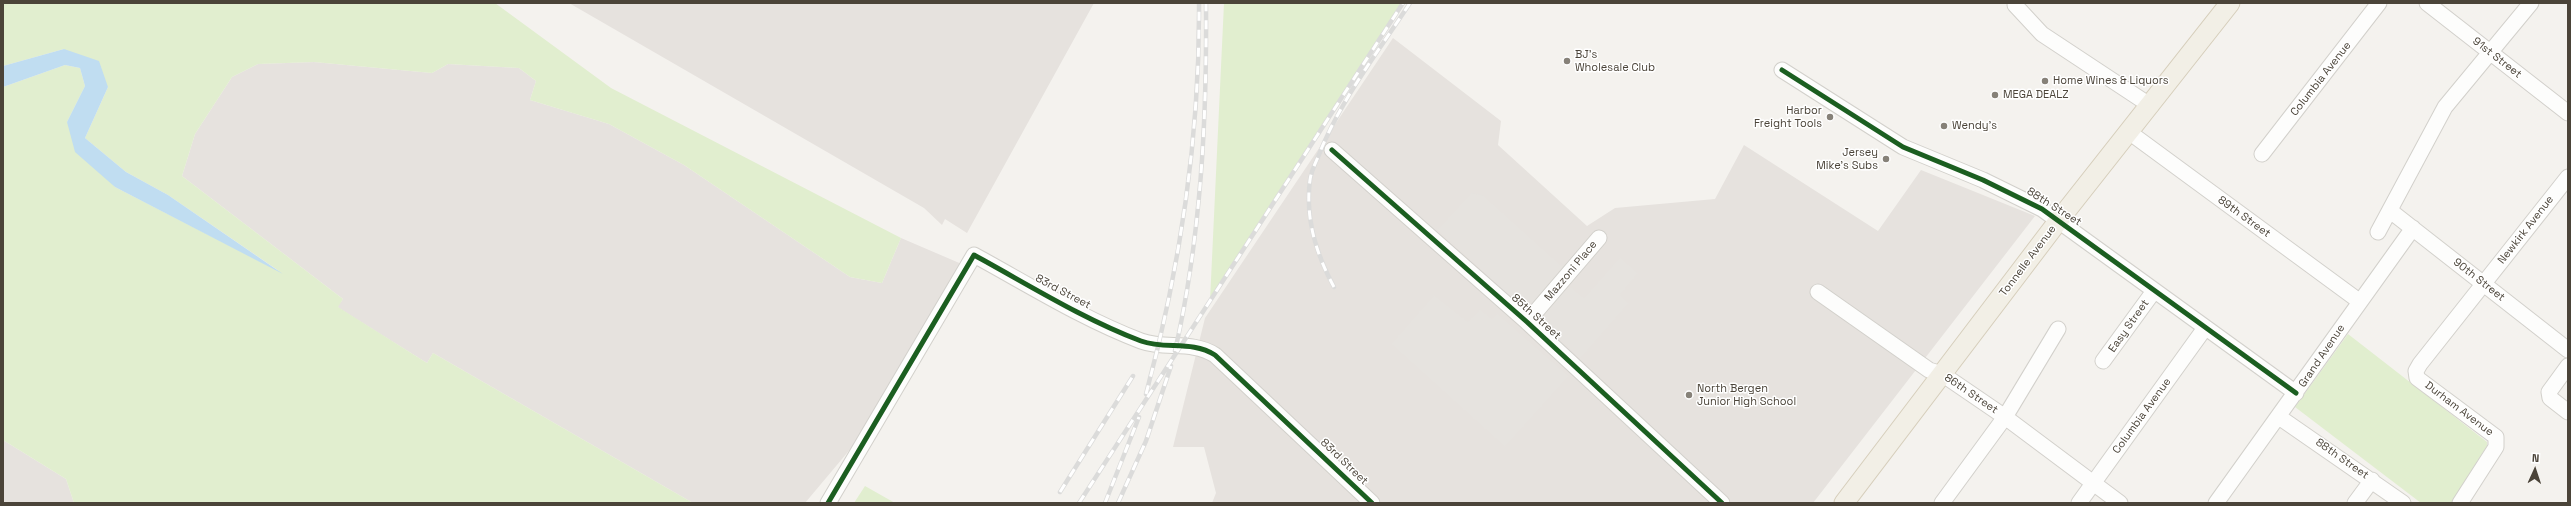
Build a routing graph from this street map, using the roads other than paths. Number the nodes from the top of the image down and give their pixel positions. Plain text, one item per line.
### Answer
1 (2230, 3) edge
2 (2379, 3) edge
3 (2427, 3) edge
4 (2531, 3) edge
5 (2016, 4) edge
6 (2489, 52) junction
7 (1782, 70) dead end
8 (2151, 106) junction
9 (2568, 113) edge
10 (2129, 132) junction
11 (1332, 150) dead end
12 (2262, 154) dead end
13 (2568, 177) edge
14 (2391, 209) junction
15 (2059, 220) junction
16 (2413, 228) junction
17 (2378, 232) dead end
18 (1599, 238) dead end
19 (2483, 284) junction
20 (2154, 291) junction
21 (1818, 292) dead end
22 (2359, 302) junction
23 (1527, 322) junction
24 (2205, 328) junction
25 (2058, 329) dead end
26 (2568, 350) edge
27 (2103, 362) dead end
28 (2568, 366) edge
29 (1942, 374) junction
30 (2296, 393) junction
31 (2568, 412) edge
32 (2005, 417) junction
33 (2279, 417) junction
34 (2372, 480) junction
35 (2093, 484) junction
36 (828, 503) edge
37 (1372, 503) edge
38 (1722, 503) edge
39 (1844, 503) edge
40 (1942, 503) edge
41 (2079, 503) edge
42 (2120, 503) edge
43 (2216, 503) edge
44 (2355, 503) edge
45 (2403, 503) edge
46 (2460, 503) edge

1 - 8 main road, Tonnelle Avenue
2 - 12 street, Columbia Avenue
3 - 6 street, 91st Street
4 - 6 street
5 - 8 street
6 - 9 street, 91st Street
6 - 14 street
7 - 15 street, 88th Street
8 - 10 main road, Tonnelle Avenue
10 - 15 main road, Tonnelle Avenue
10 - 22 street, 89th Street
11 - 23 street, 85th Street
13 - 19 street, Newkirk Avenue
14 - 16 street, 90th Street
14 - 17 street
15 - 20 street, 88th Street
15 - 29 main road, Tonnelle Avenue
16 - 19 street, 90th Street
16 - 22 street, Grand Avenue
18 - 23 street, Mazzoni Place
19 - 26 street, 90th Street
19 - 46 street, Durham Avenue
20 - 24 street, 88th Street
20 - 27 street, Easy Street
21 - 29 street, 86th Street
22 - 30 street, Grand Avenue
23 - 38 street, 85th Street
24 - 30 street, 88th Street
24 - 35 street, Columbia Avenue
25 - 32 street
28 - 31 street
29 - 32 street, 86th Street
29 - 39 main road, Tonnelle Avenue
30 - 33 street, Grand Avenue
32 - 35 street, 86th Street
32 - 40 street
33 - 34 street, 88th Street
33 - 43 street, Grand Avenue
34 - 44 street
34 - 45 street, 88th Street
35 - 41 street, Columbia Avenue
35 - 42 street, 86th Street
36 - 37 street, 83rd Street

